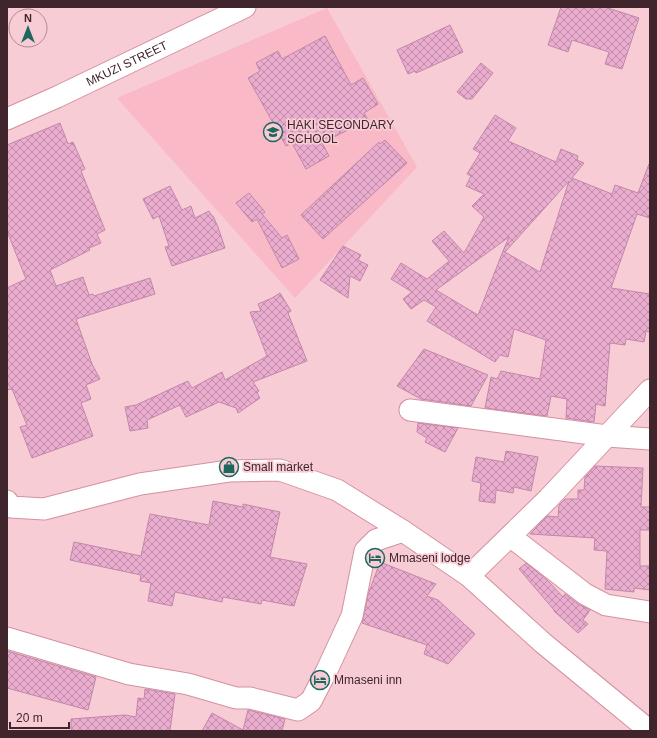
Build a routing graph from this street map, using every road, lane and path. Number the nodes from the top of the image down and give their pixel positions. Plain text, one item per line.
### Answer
1 (245, 7) edge
2 (7, 119) edge
3 (650, 390) edge
4 (410, 410) dead end
5 (607, 436) junction
6 (650, 439) edge
7 (8, 507) edge
8 (403, 531) junction
9 (510, 536) junction
10 (469, 576) junction
11 (650, 612) edge
12 (7, 638) edge
13 (650, 731) edge

1 - 2 street, MKUZI STREET
3 - 5 street
4 - 5 street
5 - 6 street
5 - 9 street
7 - 8 street
8 - 10 street
8 - 12 street
9 - 10 street
9 - 11 street
10 - 13 street

